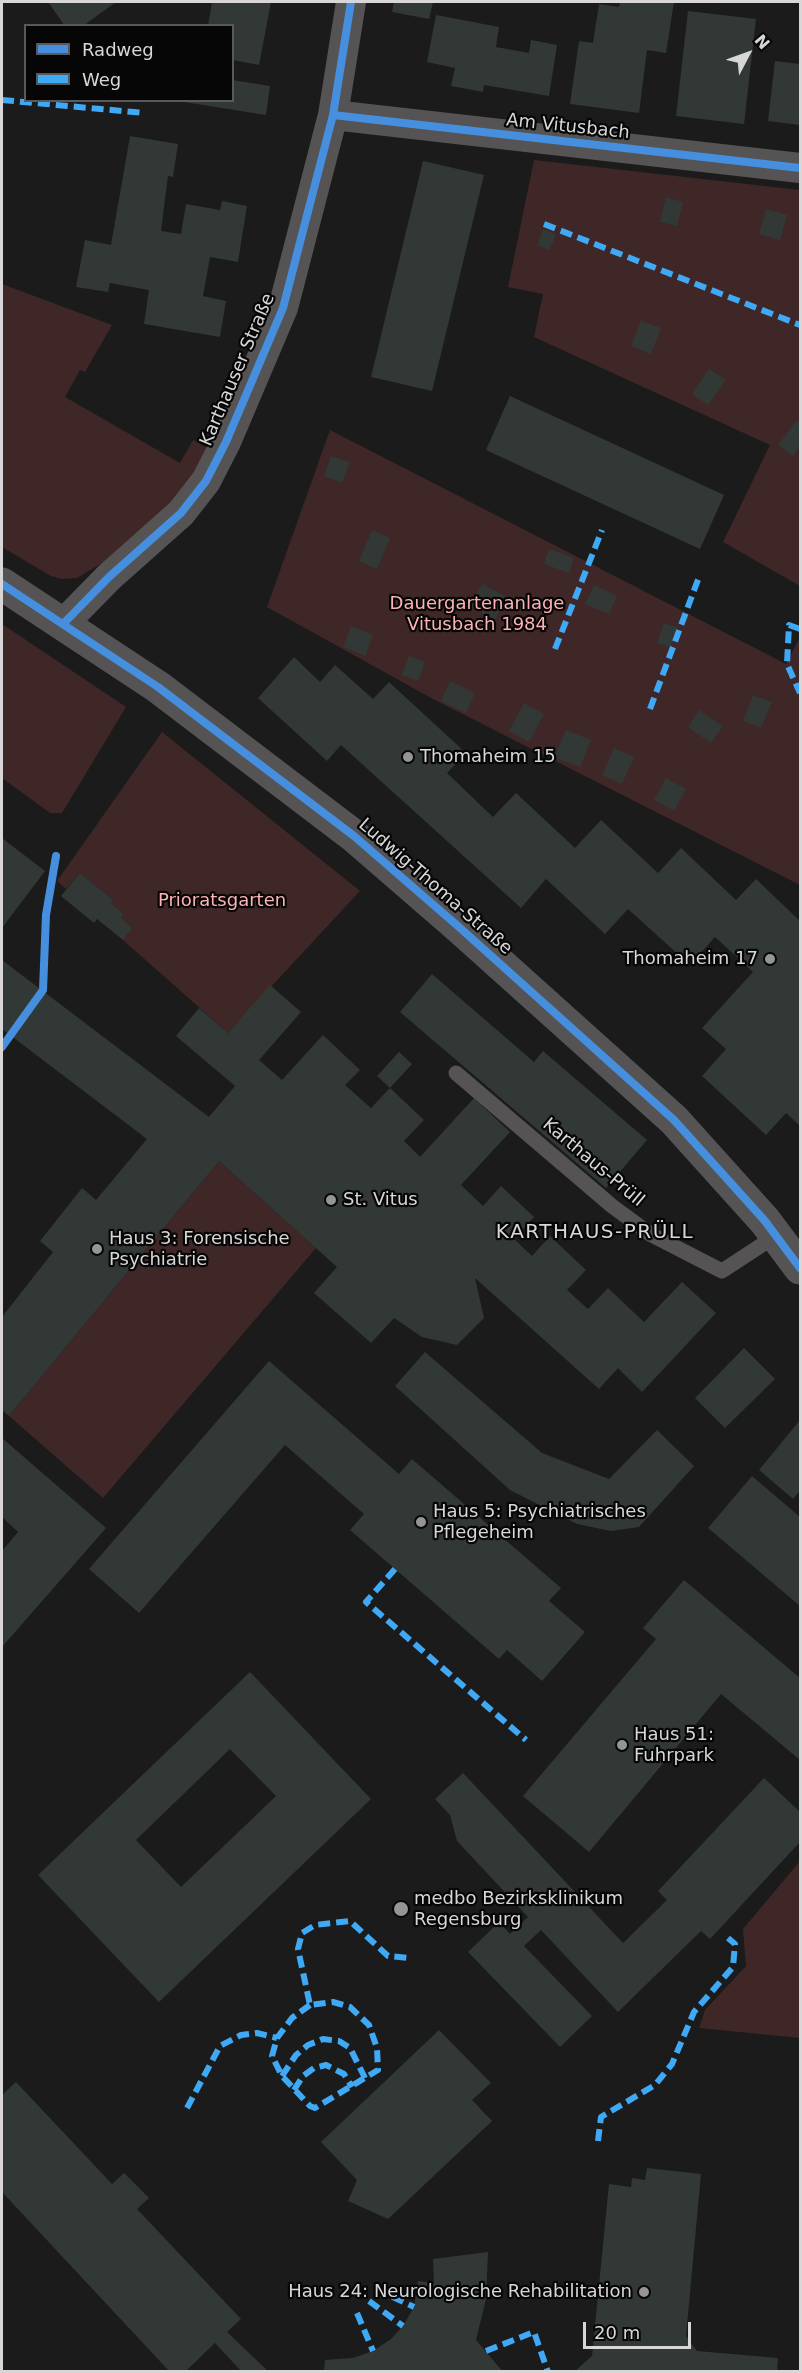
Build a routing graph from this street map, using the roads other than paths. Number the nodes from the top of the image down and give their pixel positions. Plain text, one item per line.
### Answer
1 (351, 2) edge
2 (333, 115) junction
3 (801, 168) edge
4 (2, 584) edge
5 (64, 623) junction
6 (456, 1072) dead end
7 (777, 1235) junction
8 (801, 1268) edge

1 - 2 street, Karthauser Straße
2 - 3 street, Am Vitusbach
2 - 5 street, Karthauser Straße
4 - 5 street, Ludwig-Thoma-Straße
5 - 7 street, Ludwig-Thoma-Straße
6 - 7 lane, Karthaus-Prüll
7 - 8 street, Ludwig-Thoma-Straße

